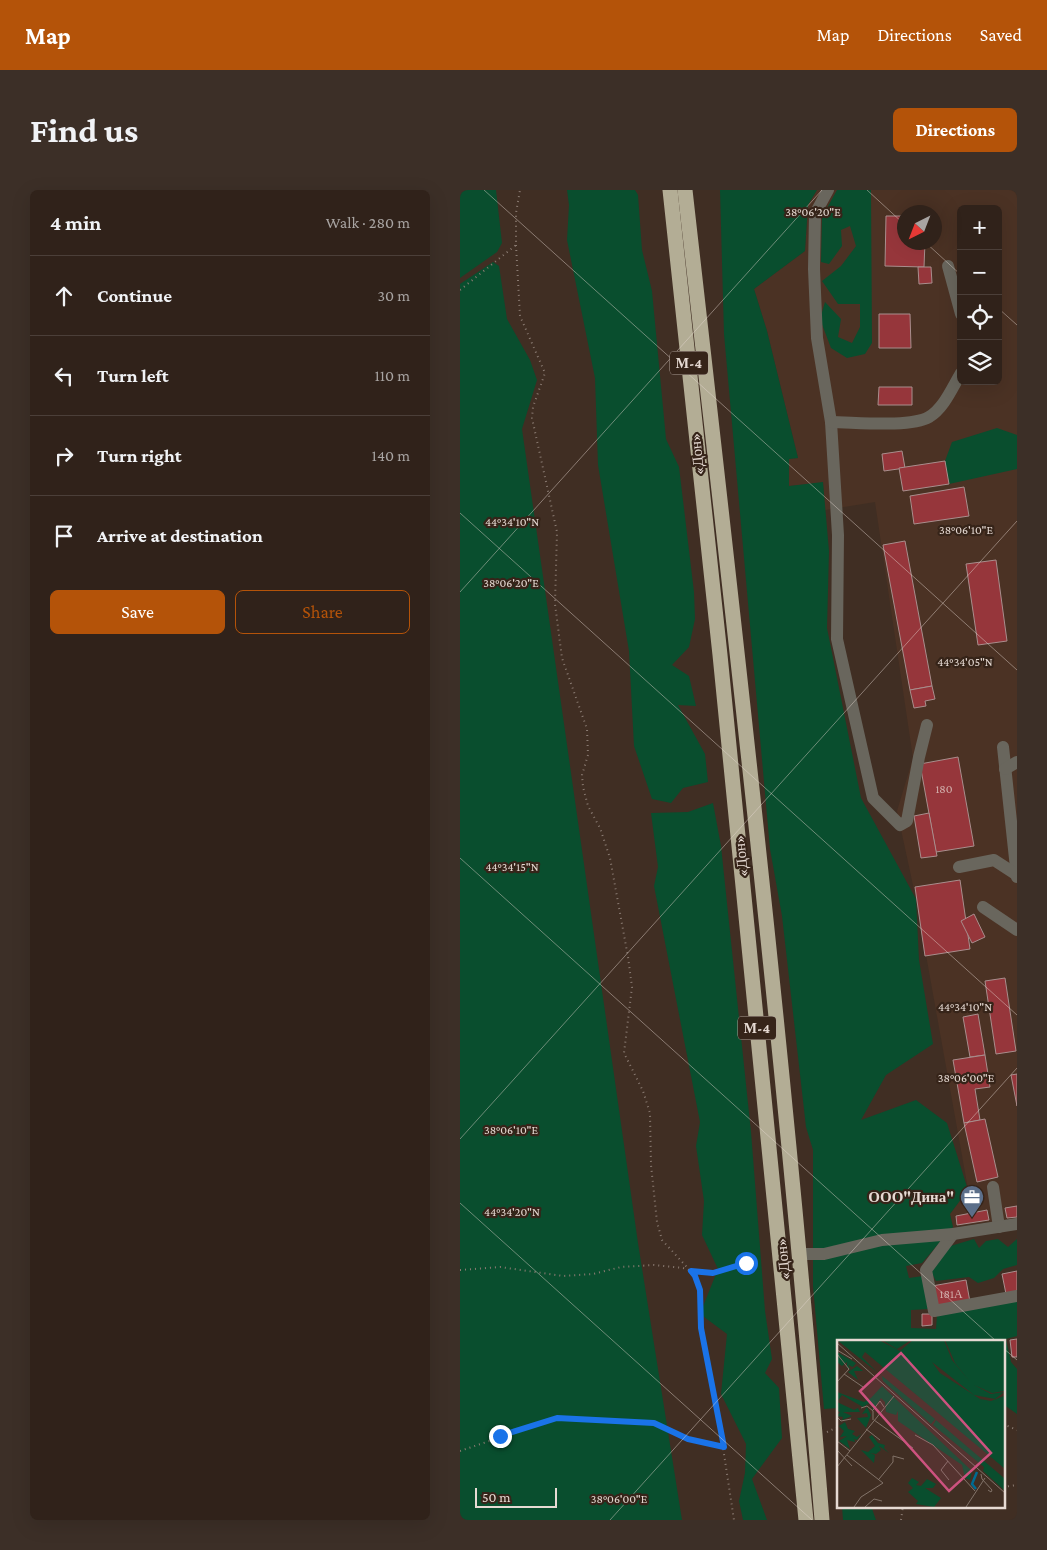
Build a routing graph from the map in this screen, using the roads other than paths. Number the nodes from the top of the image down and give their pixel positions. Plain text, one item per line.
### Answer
1 (670, 190) edge
2 (685, 190) edge
3 (828, 190) edge
4 (948, 266) dead end
5 (957, 299) edge
6 (957, 381) edge
7 (832, 422) junction
8 (927, 725) dead end
9 (1003, 747) dead end
10 (1017, 762) edge
11 (1005, 769) junction
12 (960, 867) dead end
13 (1017, 876) edge
14 (983, 907) dead end
15 (1017, 930) edge
16 (993, 1187) dead end
17 (1017, 1224) edge
18 (999, 1227) junction
19 (953, 1234) junction
20 (801, 1254) junction
21 (1017, 1296) edge
22 (806, 1520) edge
23 (822, 1520) edge

1 - 22 highway, «Дон» / М-4
2 - 20 highway, «Дон» / М-4
3 - 7 lane
4 - 5 lane
6 - 7 lane
7 - 8 lane
9 - 11 lane
10 - 11 lane
11 - 13 lane
12 - 13 lane
14 - 15 lane
16 - 18 lane
17 - 18 lane
18 - 19 lane
19 - 20 lane
19 - 21 lane
20 - 23 highway, «Дон» / М-4

